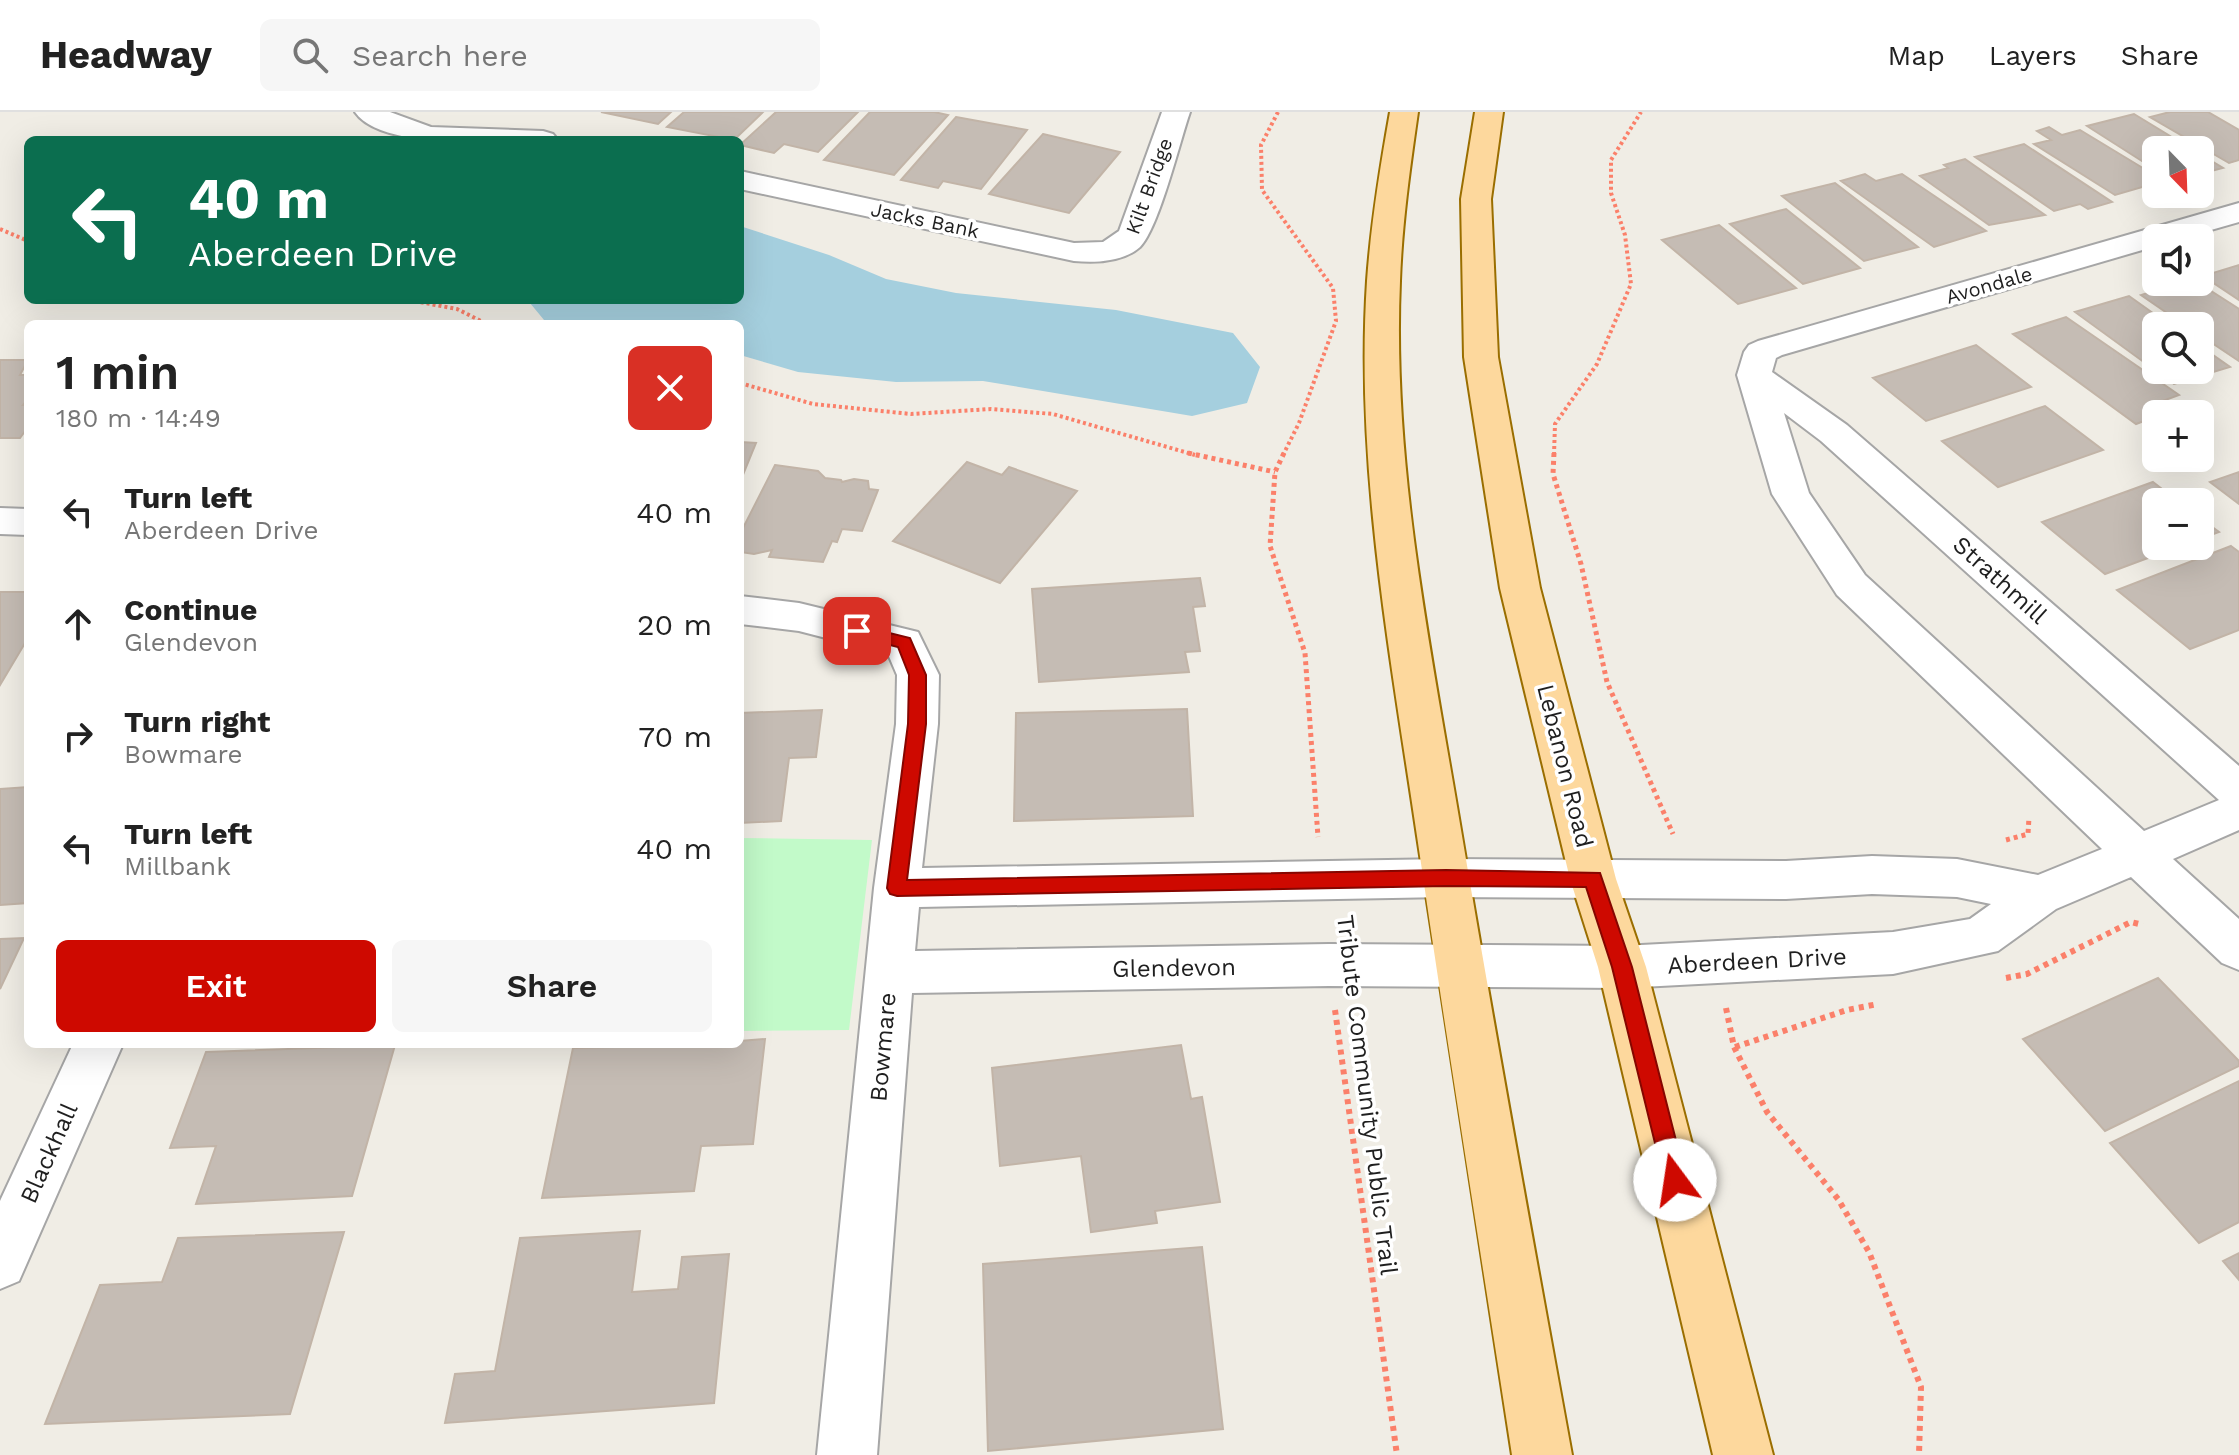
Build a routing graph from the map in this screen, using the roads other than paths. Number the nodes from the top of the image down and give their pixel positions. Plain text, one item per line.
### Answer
1 (369, 112) edge
2 (1176, 112) edge
3 (1404, 112) edge
4 (1489, 112) edge
5 (453, 136) edge
6 (744, 181) edge
7 (2239, 212) edge
8 (1111, 250) joint
9 (1754, 375) junction
10 (0, 521) edge
11 (24, 522) edge
12 (744, 610) edge
13 (2239, 792) edge
14 (2239, 811) edge
15 (2138, 855) junction
16 (1446, 878) junction
17 (1593, 879) junction
18 (897, 888) junction
19 (2040, 895) junction
20 (2239, 949) edge
21 (1459, 965) junction
22 (1622, 967) junction
23 (889, 972) junction
24 (96, 1048) edge
25 (0, 1262) edge
26 (847, 1455) edge
27 (1542, 1455) edge
28 (1743, 1455) edge

1 - 5 street
2 - 8 street, Kilt Bridge
3 - 16 main road
4 - 17 main road, Lebanon Road
6 - 8 street, Jacks Bank
7 - 9 street, Avondale
9 - 13 street, Strathmill
9 - 15 street
10 - 11 street
12 - 18 street, Bowmare
14 - 15 street, Aberdeen Drive
15 - 19 street, Aberdeen Drive
15 - 20 street
16 - 17 street
16 - 18 street
16 - 21 main road
17 - 19 street
17 - 22 main road, Lebanon Road
18 - 23 street, Bowmare
19 - 22 street, Aberdeen Drive
21 - 22 street, Aberdeen Drive
21 - 23 street, Glendevon
21 - 27 main road
22 - 28 main road, Lebanon Road
23 - 26 street, Bowmare
24 - 25 street, Blackhall

